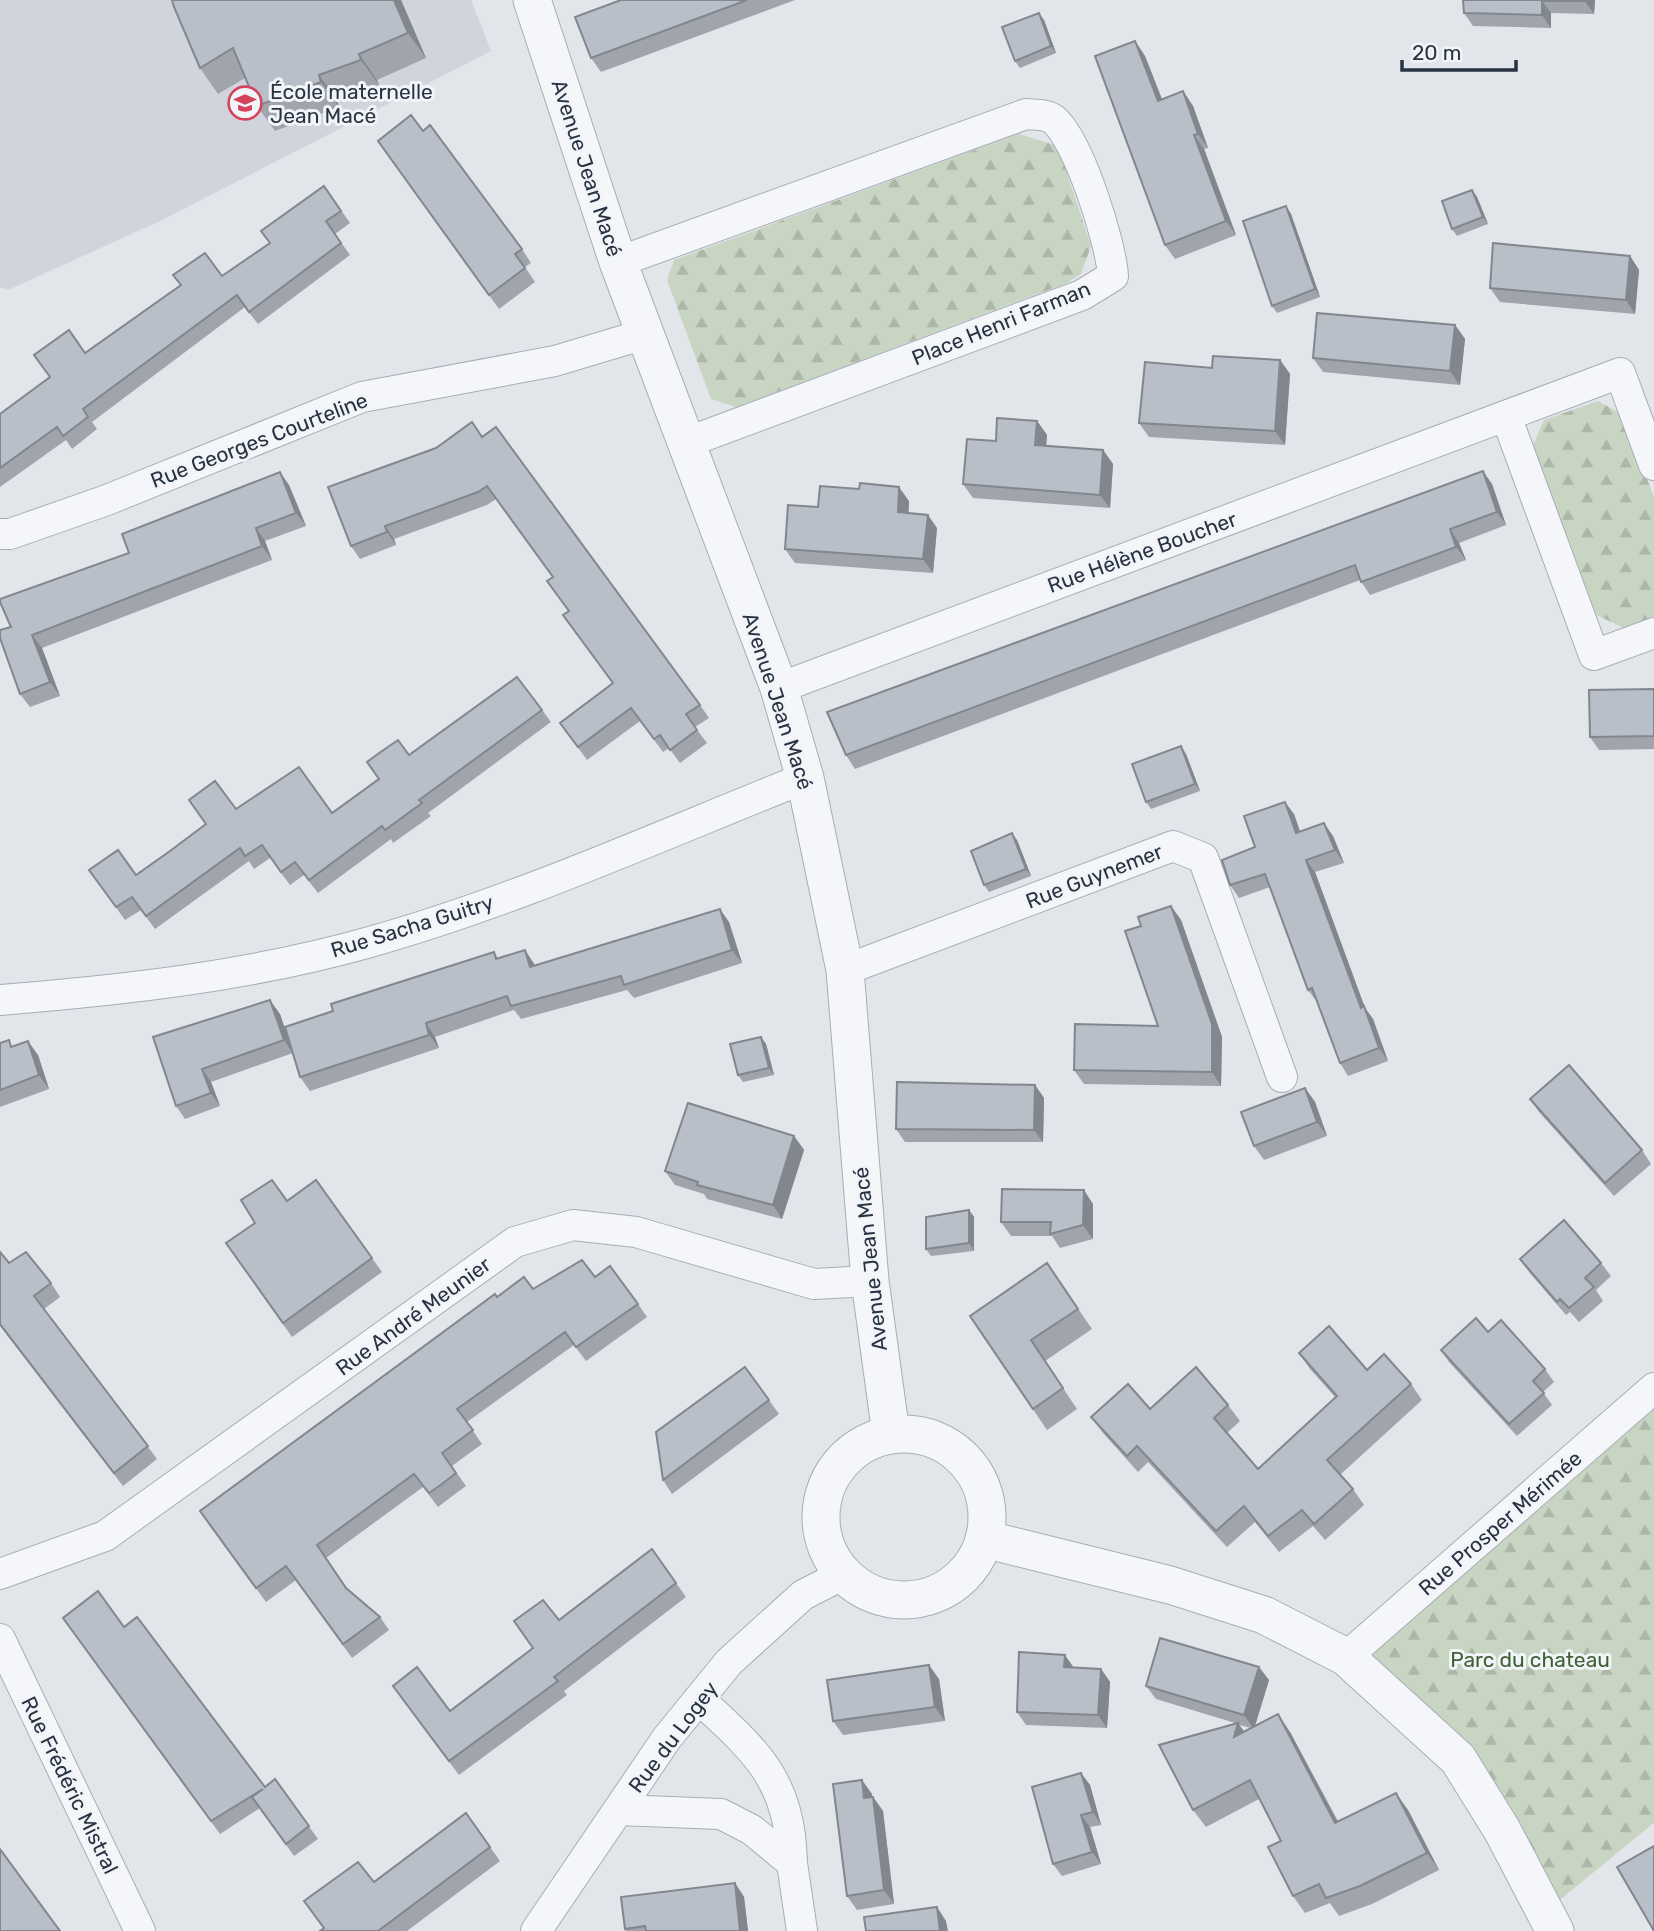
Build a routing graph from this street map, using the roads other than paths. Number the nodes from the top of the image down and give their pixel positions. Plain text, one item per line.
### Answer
1 (532, 0) edge
2 (618, 262) junction
3 (645, 334) junction
4 (1506, 416) junction
5 (688, 442) junction
6 (1654, 465) edge
7 (0, 534) edge
8 (1654, 633) edge
9 (779, 688) junction
10 (805, 778) junction
11 (845, 970) junction
12 (0, 1000) edge
13 (1282, 1077) dead end
14 (870, 1281) junction
15 (1654, 1388) edge
16 (891, 1434) junction
17 (984, 1539) junction
18 (0, 1574) edge
19 (842, 1575) junction
20 (0, 1639) edge
21 (1346, 1657) junction
22 (699, 1699) junction
23 (619, 1810) junction
24 (792, 1863) junction
25 (140, 1931) edge
26 (536, 1931) edge
27 (802, 1931) edge
28 (1555, 1931) edge

1 - 2 street, Avenue Jean Macé
2 - 3 street, Avenue Jean Macé
2 - 5 street, Place Henri Farman
3 - 5 street, Avenue Jean Macé
3 - 7 street, Rue Georges Courteline
4 - 6 street, Rue Hélène Boucher
4 - 8 street
4 - 9 street, Rue Hélène Boucher
5 - 9 street, Avenue Jean Macé
9 - 10 street, Avenue Jean Macé
10 - 11 street, Avenue Jean Macé
10 - 12 street, Rue Sacha Guitry
11 - 13 street, Rue Guynemer
11 - 14 street, Avenue Jean Macé
14 - 16 street, Avenue Jean Macé
14 - 18 street, Rue André Meunier
15 - 21 street, Rue Prosper Mérimée
16 - 17 street
16 - 19 street
17 - 19 street
17 - 21 street
19 - 22 street, Rue du Logey
20 - 25 street, Rue Frédéric Mistral
21 - 28 street
22 - 23 street, Rue du Logey
22 - 24 street
23 - 24 street
23 - 26 street, Rue du Logey
24 - 27 street

